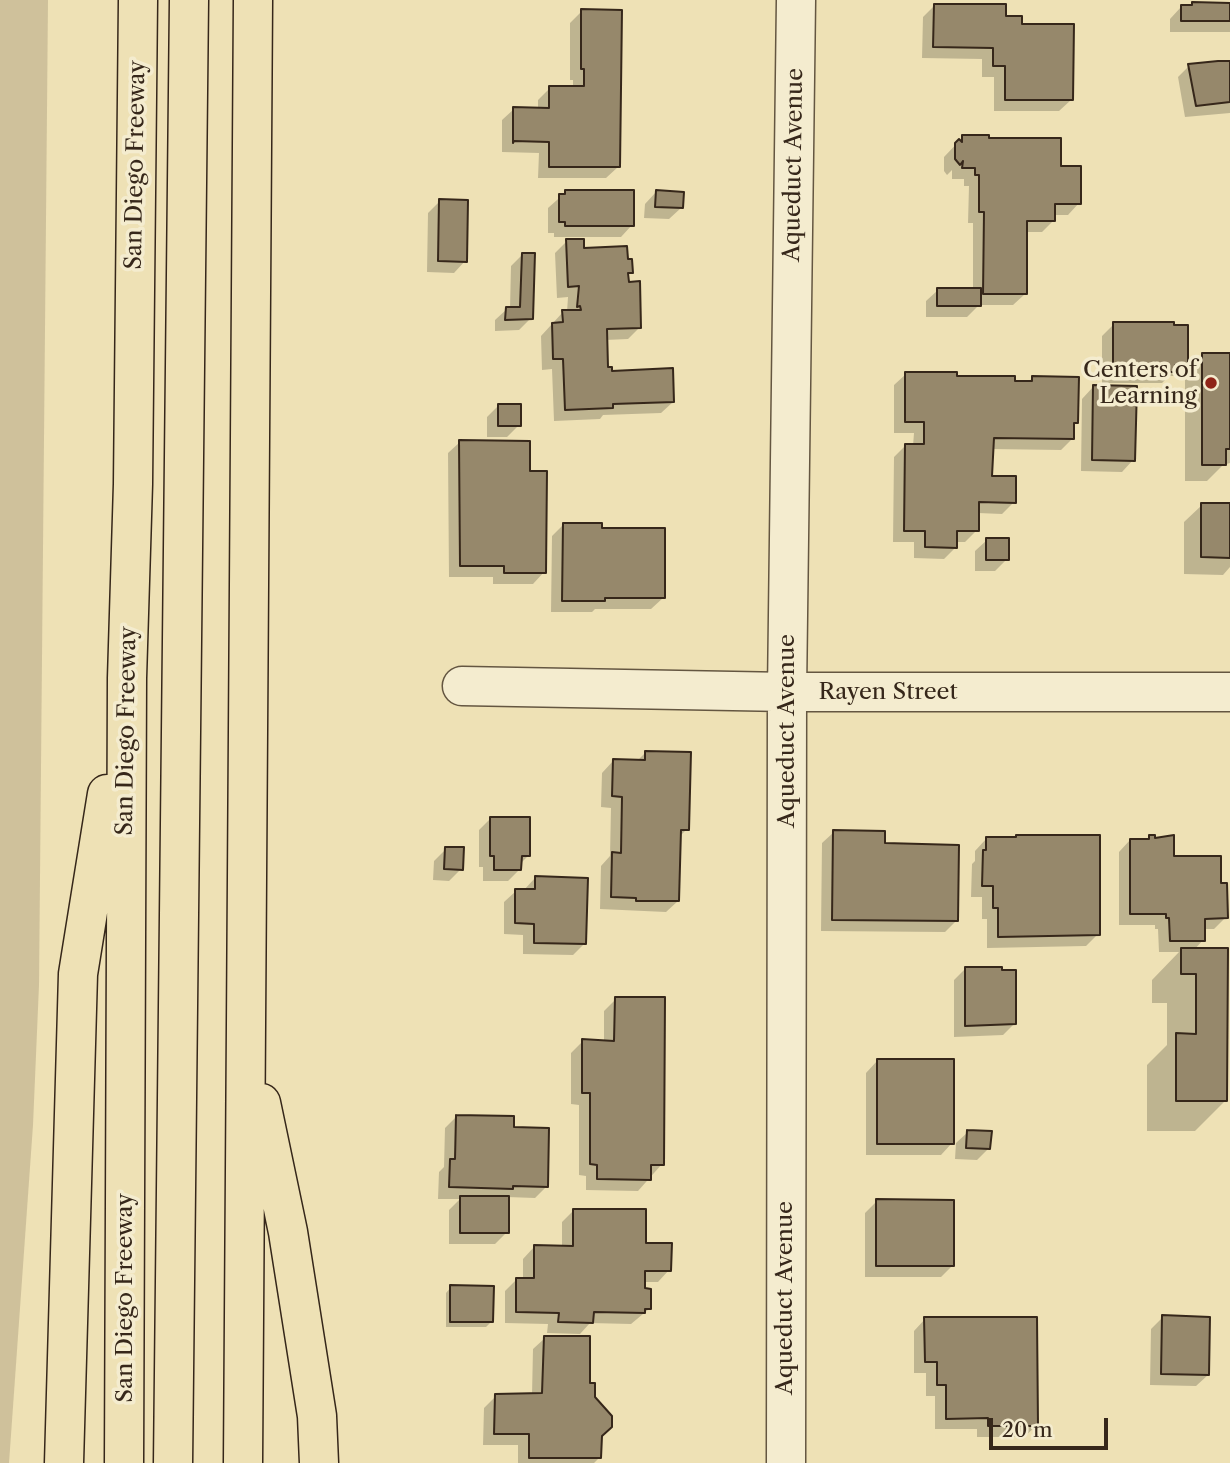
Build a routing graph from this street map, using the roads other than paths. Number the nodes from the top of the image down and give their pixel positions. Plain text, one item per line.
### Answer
1 (138, 0) edge
2 (189, 0) edge
3 (212, 0) edge
4 (253, 0) edge
5 (796, 0) edge
6 (127, 678) junction
7 (462, 686) dead end
8 (787, 692) junction
9 (1230, 692) edge
10 (245, 1032) junction
11 (64, 1463) edge
12 (124, 1463) edge
13 (173, 1463) edge
14 (198, 1463) edge
15 (243, 1463) edge
16 (319, 1463) edge
17 (786, 1463) edge

1 - 6 highway, San Diego Freeway
2 - 13 highway
3 - 14 highway
4 - 10 highway
5 - 8 street, Aqueduct Avenue
6 - 11 highway
6 - 12 highway, San Diego Freeway
7 - 8 street, Rayen Street
8 - 9 street, Rayen Street
8 - 17 street, Aqueduct Avenue
10 - 15 highway
10 - 16 highway

